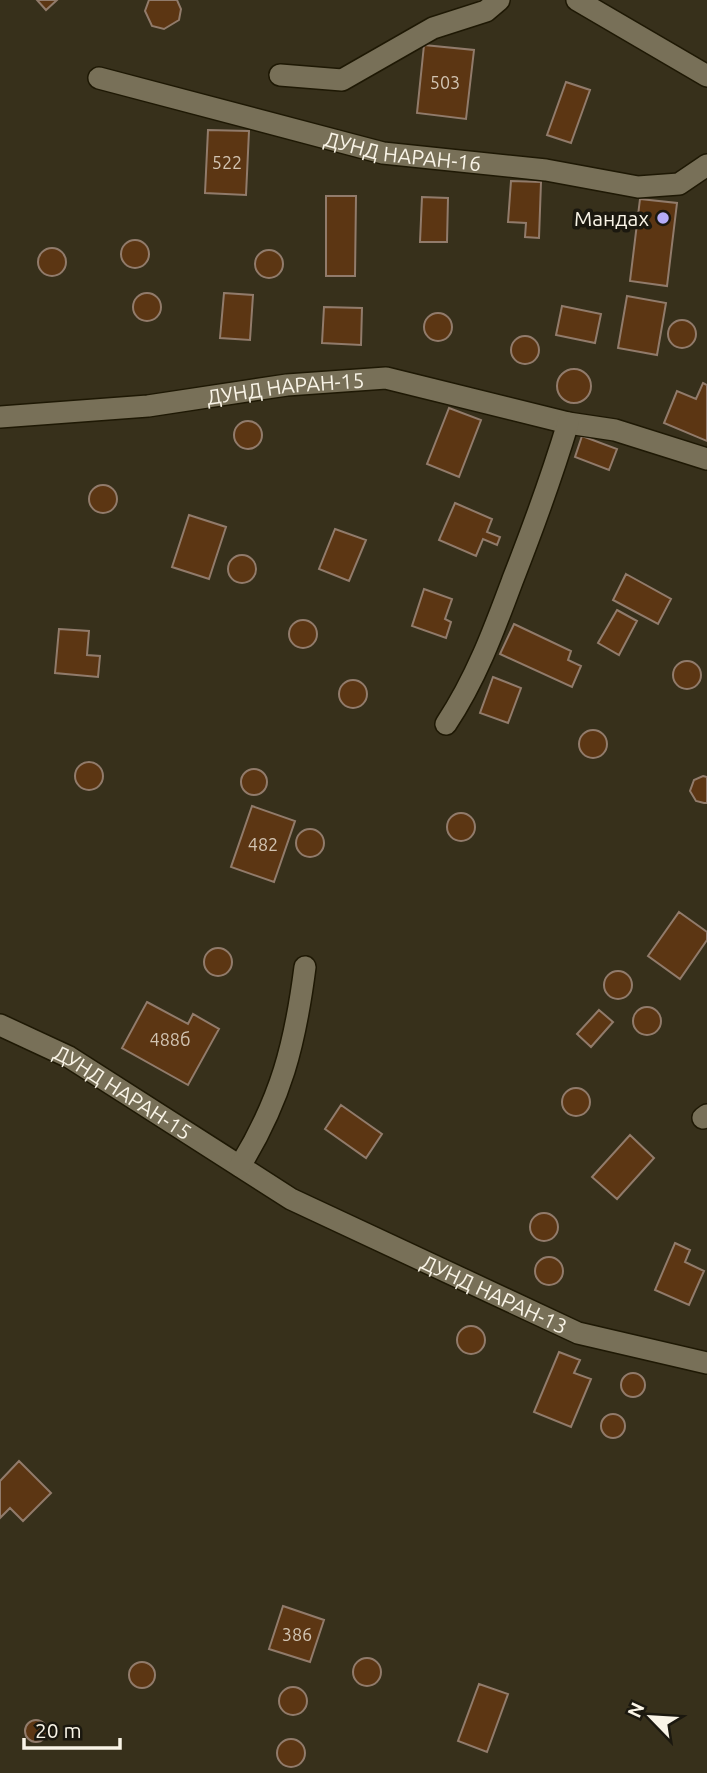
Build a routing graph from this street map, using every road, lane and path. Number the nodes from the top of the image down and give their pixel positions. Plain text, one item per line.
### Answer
1 (499, 0) edge
2 (576, 0) edge
3 (279, 75) dead end
4 (707, 76) edge
5 (99, 78) dead end
6 (707, 165) edge
7 (0, 417) edge
8 (568, 423) junction
9 (707, 459) edge
10 (446, 724) dead end
11 (305, 967) dead end
12 (0, 1025) edge
13 (240, 1166) junction
14 (291, 1199) joint
15 (707, 1363) edge

1 - 3 street
2 - 4 street
5 - 6 street, ДУНД НАРАН-16
7 - 8 street, ДУНД НАРАН-15
8 - 9 street, ДУНД НАРАН-15
8 - 10 street
11 - 13 street
12 - 13 street, ДУНД НАРАН-15
13 - 14 street, ДУНД НАРАН-15
14 - 15 street, ДУНД НАРАН-13

